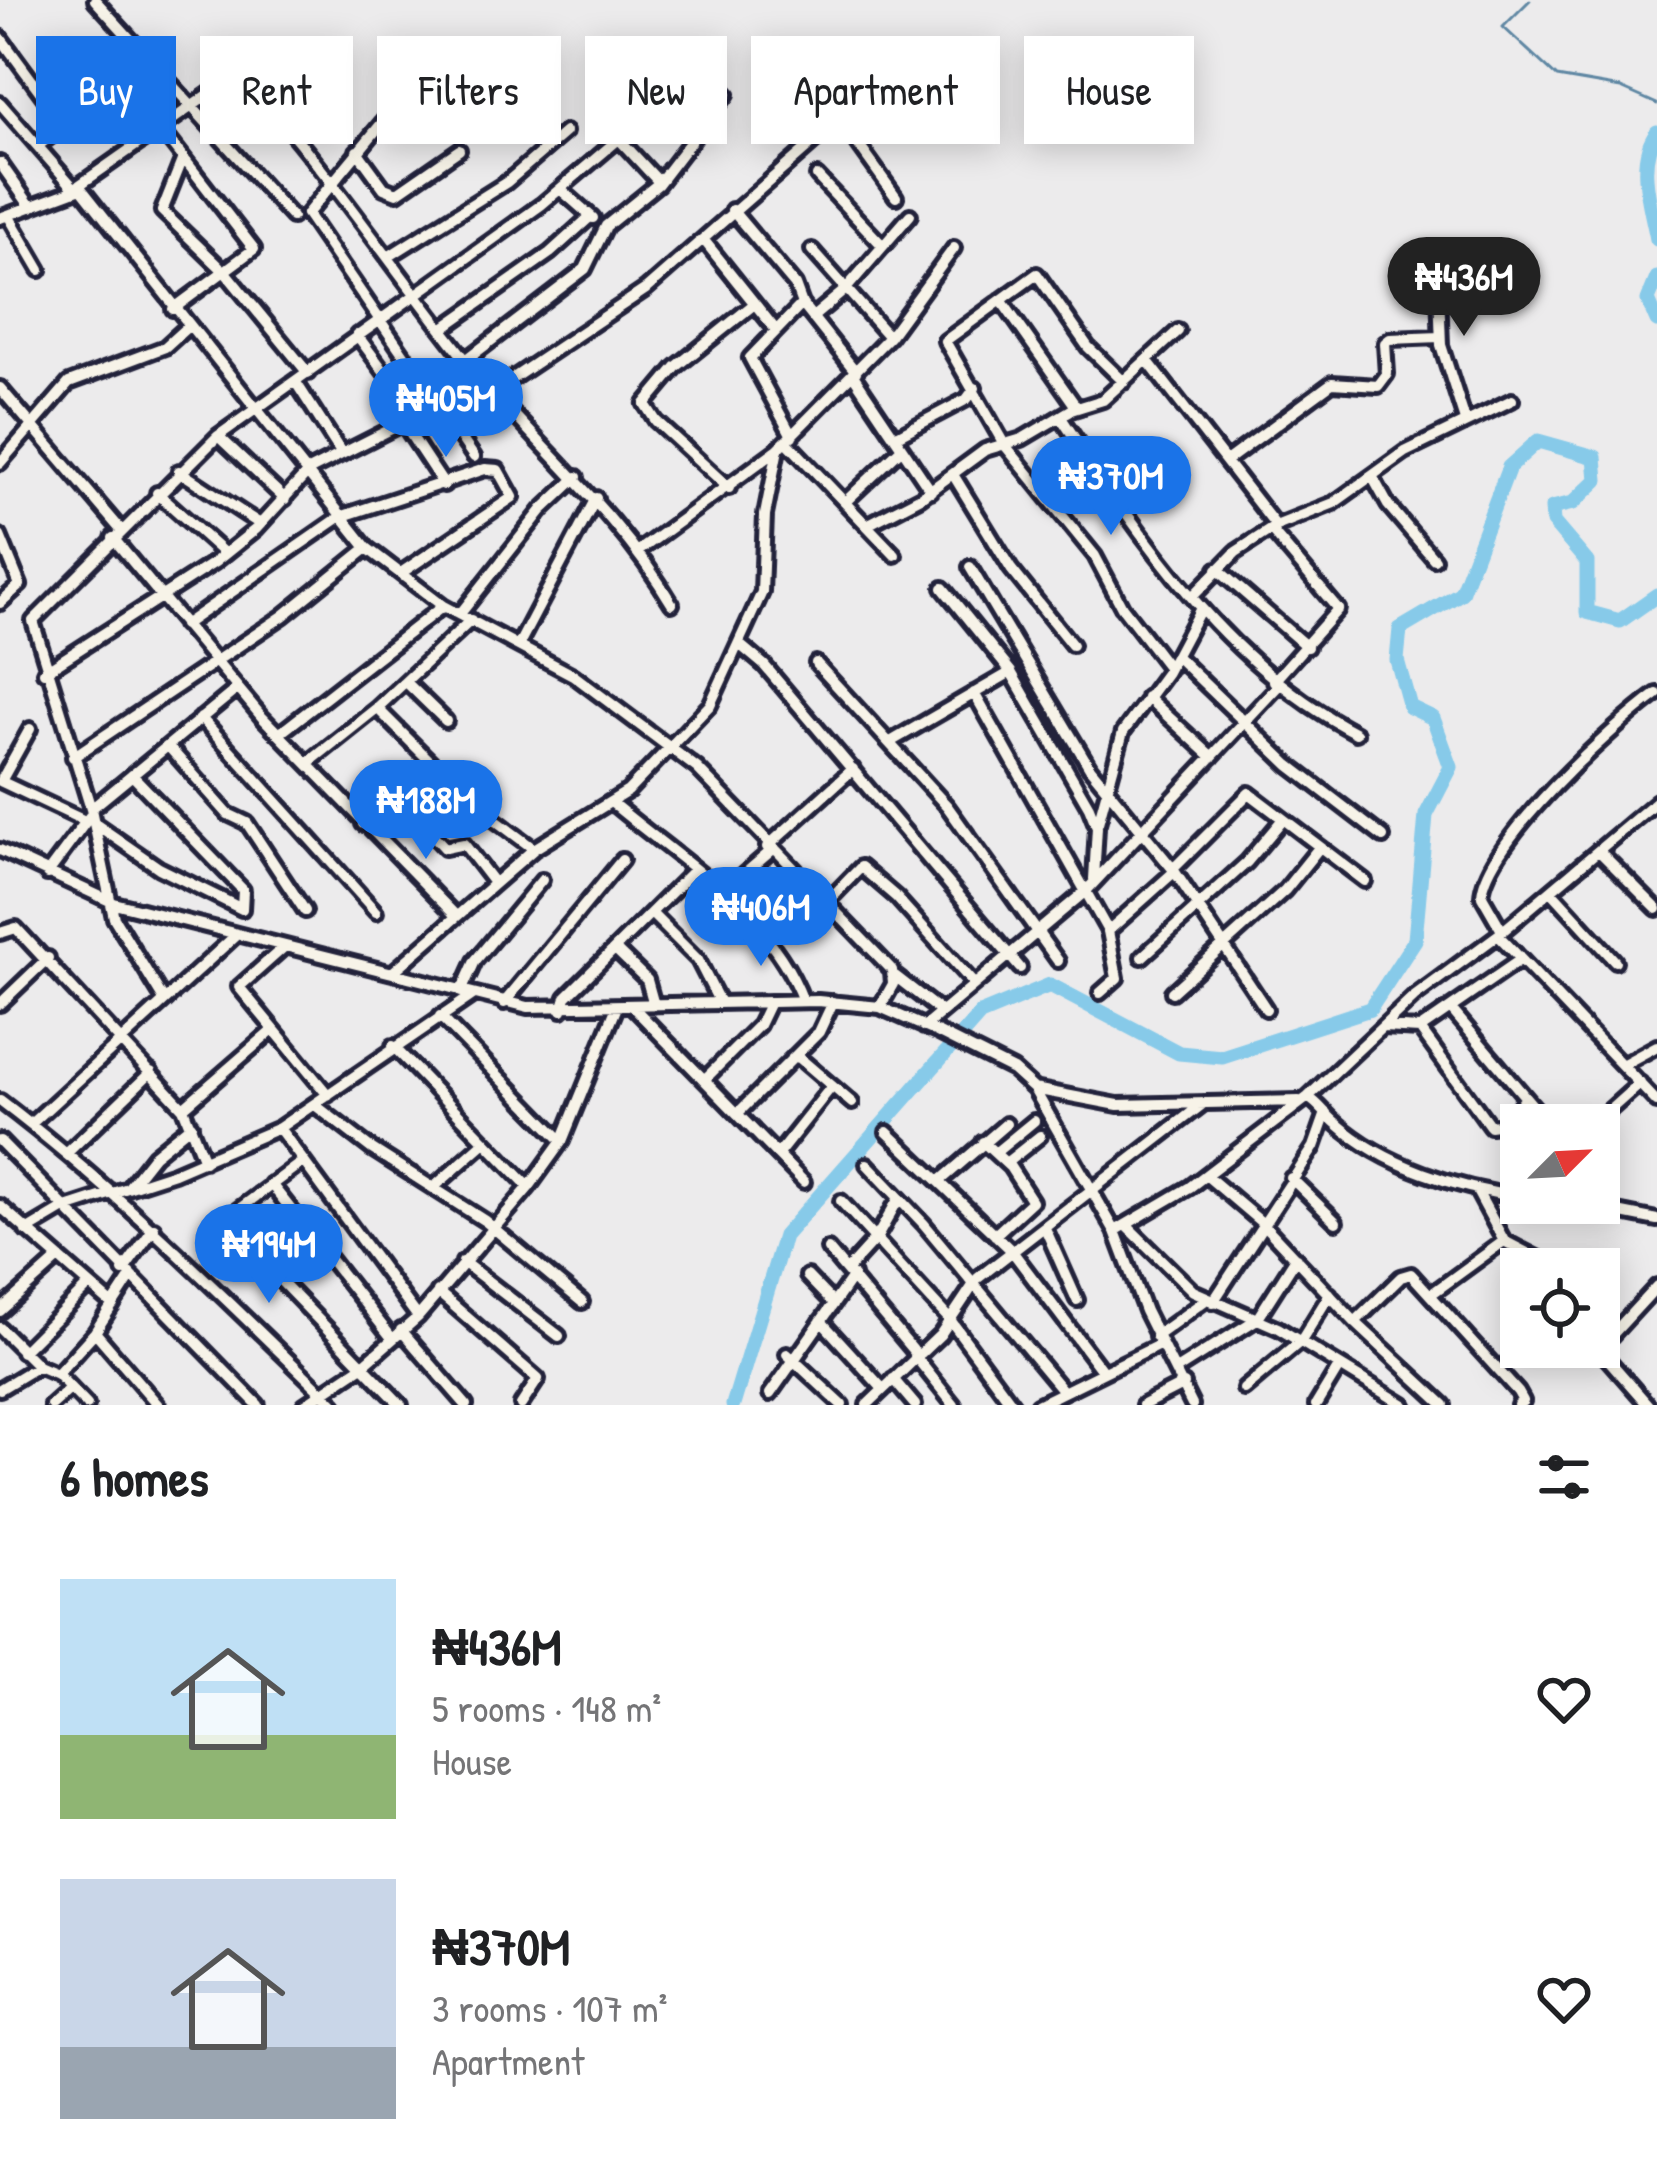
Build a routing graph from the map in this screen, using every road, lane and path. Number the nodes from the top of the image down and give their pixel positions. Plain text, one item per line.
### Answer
1 (95, 0) edge
2 (127, 36) edge
3 (0, 37) edge
4 (36, 86) edge
5 (176, 92) edge
6 (0, 103) edge
7 (190, 108) junction
8 (176, 118) edge
9 (377, 127) edge
10 (565, 132) dead end
11 (138, 144) edge
12 (172, 144) edge
13 (614, 144) edge
14 (625, 144) edge
15 (688, 144) edge
16 (39, 145) joint
17 (357, 151) junction
18 (459, 151) dead end
19 (183, 158) junction
20 (0, 163) edge
21 (817, 176) dead end
22 (331, 179) junction
23 (659, 182) junction
24 (76, 187) junction
25 (560, 189) junction
26 (896, 197) dead end
27 (31, 207) junction
28 (732, 210) junction
29 (910, 215) dead end
30 (591, 216) junction
31 (4, 217) edge
32 (292, 217) dead end
33 (606, 226) junction
34 (703, 239) junction
35 (883, 246) junction
36 (955, 248) dead end
37 (812, 250) dead end
38 (388, 257) junction
39 (1438, 265) dead end
40 (40, 270) dead end
41 (223, 270) junction
42 (845, 290) junction
43 (414, 292) junction
44 (1001, 299) junction
45 (802, 304) junction
46 (753, 305) junction
47 (173, 309) junction
48 (379, 316) junction
49 (814, 316) junction
50 (187, 327) junction
51 (442, 328) junction
52 (775, 329) junction
53 (1178, 331) dead end
54 (357, 334) junction
55 (889, 337) junction
56 (1440, 337) junction
57 (466, 360) junction
58 (1147, 360) junction
59 (308, 373) junction
60 (854, 374) junction
61 (295, 381) junction
62 (1124, 382) junction
63 (0, 388) edge
64 (975, 388) junction
65 (494, 391) junction
66 (436, 399) junction
67 (1512, 400) dead end
68 (256, 406) junction
69 (1077, 408) junction
70 (416, 413) junction
71 (1062, 419) junction
72 (1465, 420) junction
73 (404, 423) junction
74 (30, 424) junction
75 (218, 436) junction
76 (785, 442) junction
77 (898, 442) junction
78 (1004, 444) junction
79 (341, 454) junction
80 (474, 457) dead end
81 (1229, 459) junction
82 (0, 463) edge
83 (310, 470) junction
84 (178, 471) junction
85 (954, 476) junction
86 (1372, 476) junction
87 (577, 477) junction
88 (444, 485) junction
89 (729, 488) junction
90 (931, 491) junction
91 (157, 493) junction
92 (596, 498) junction
93 (285, 499) junction
94 (846, 501) junction
95 (340, 517) junction
96 (260, 524) junction
97 (867, 525) junction
98 (1274, 528) junction
99 (117, 534) junction
100 (0, 536) edge
101 (367, 548) junction
102 (640, 550) junction
103 (226, 554) junction
104 (895, 555) dead end
105 (1434, 559) dead end
106 (970, 567) dead end
107 (1217, 569) junction
108 (401, 573) junction
109 (943, 588) dead end
110 (164, 600) junction
111 (0, 603) edge
112 (1197, 603) junction
113 (671, 604) dead end
114 (443, 606) junction
115 (465, 617) junction
116 (184, 625) junction
117 (519, 644) junction
118 (739, 644) junction
119 (1072, 646) dead end
120 (1307, 646) junction
121 (214, 660) junction
122 (1173, 662) junction
123 (816, 663) dead end
124 (44, 672) junction
125 (1011, 672) junction
126 (406, 682) junction
127 (1277, 683) junction
128 (238, 688) junction
129 (974, 693) junction
130 (1656, 696) edge
131 (1147, 697) junction
132 (377, 708) junction
133 (201, 718) junction
134 (446, 721) dead end
135 (1243, 724) junction
136 (30, 729) dead end
137 (1356, 733) dead end
138 (279, 734) junction
139 (892, 741) junction
140 (168, 746) junction
141 (673, 749) junction
142 (73, 757) junction
143 (1212, 757) junction
144 (308, 763) junction
145 (434, 769) junction
146 (853, 770) junction
147 (132, 775) junction
148 (0, 781) edge
149 (1106, 785) junction
150 (398, 797) junction
151 (1657, 801) edge
152 (611, 802) junction
153 (91, 817) junction
154 (1283, 820) junction
155 (363, 824) junction
156 (1097, 827) junction
157 (1143, 831) junction
158 (1383, 837) dead end
159 (534, 849) junction
160 (769, 849) junction
161 (1318, 849) junction
162 (0, 850) edge
163 (1599, 851) junction
164 (14, 858) junction
165 (622, 860) dead end
166 (1173, 870) junction
167 (0, 871) edge
168 (693, 871) junction
169 (46, 874) junction
170 (542, 880) dead end
171 (1365, 881) dead end
172 (802, 882) junction
173 (494, 883) junction
174 (1090, 886) junction
175 (1551, 891) junction
176 (722, 893) junction
177 (114, 903) junction
178 (824, 904) junction
179 (1197, 906) junction
180 (1657, 909) edge
181 (305, 911) dead end
182 (376, 912) dead end
183 (651, 913) junction
184 (456, 916) junction
185 (751, 919) junction
186 (1039, 931) junction
187 (1108, 931) junction
188 (1500, 932) junction
189 (0, 933) edge
190 (235, 936) junction
191 (284, 946) junction
192 (1223, 946) junction
193 (615, 949) junction
194 (1011, 956) junction
195 (1142, 957) dead end
196 (48, 958) junction
197 (1520, 959) junction
198 (1058, 961) dead end
199 (1615, 961) dead end
200 (1020, 968) dead end
201 (393, 972) junction
202 (895, 976) junction
203 (974, 984) junction
204 (1172, 992) dead end
205 (467, 993) junction
206 (1100, 993) dead end
207 (164, 1000) junction
208 (718, 1001) junction
209 (803, 1001) junction
210 (770, 1002) junction
211 (504, 1003) junction
212 (832, 1003) junction
213 (0, 1004) edge
214 (654, 1005) junction
215 (633, 1007) junction
216 (880, 1007) junction
217 (1266, 1009) dead end
218 (1451, 1009) junction
219 (562, 1010) junction
220 (616, 1010) junction
221 (940, 1011) junction
222 (440, 1016) junction
223 (924, 1027) junction
224 (1384, 1027) junction
225 (1420, 1029) junction
226 (273, 1030) junction
227 (121, 1039) junction
228 (393, 1046) junction
229 (1657, 1046) edge
230 (796, 1055) junction
231 (1622, 1065) junction
232 (151, 1072) junction
233 (706, 1078) junction
234 (1640, 1083) junction
235 (832, 1086) junction
236 (1034, 1089) junction
237 (328, 1095) junction
238 (1526, 1098) junction
239 (1305, 1099) junction
240 (0, 1101) edge
241 (1657, 1102) edge
242 (853, 1103) dead end
243 (1204, 1103) junction
244 (1531, 1104) edge
245 (1616, 1104) edge
246 (315, 1105) junction
247 (183, 1108) junction
248 (739, 1112) junction
249 (1326, 1113) junction
250 (1034, 1121) dead end
251 (33, 1122) junction
252 (1006, 1124) dead end
253 (191, 1125) junction
254 (278, 1128) junction
255 (887, 1132) dead end
256 (1040, 1136) dead end
257 (0, 1141) edge
258 (562, 1141) junction
259 (485, 1142) junction
260 (983, 1142) junction
261 (67, 1153) junction
262 (779, 1153) junction
263 (995, 1153) junction
264 (204, 1161) junction
265 (302, 1162) junction
266 (1006, 1163) junction
267 (866, 1164) dead end
268 (1207, 1175) junction
269 (1291, 1178) junction
270 (804, 1181) dead end
271 (940, 1181) junction
272 (271, 1184) junction
273 (529, 1187) junction
274 (128, 1188) junction
275 (434, 1188) junction
276 (1477, 1191) junction
277 (109, 1192) junction
278 (1500, 1194) edge
279 (1091, 1195) junction
280 (899, 1198) junction
281 (841, 1202) dead end
282 (0, 1206) edge
283 (63, 1209) junction
284 (1620, 1213) edge
285 (1657, 1220) edge
286 (1261, 1222) junction
287 (1336, 1222) dead end
288 (491, 1226) junction
289 (154, 1228) junction
290 (1045, 1228) junction
291 (1120, 1228) junction
292 (26, 1232) junction
293 (994, 1235) junction
294 (877, 1237) junction
295 (1504, 1240) junction
296 (1519, 1248) edge
297 (828, 1249) dead end
298 (1012, 1252) junction
299 (1296, 1258) junction
300 (58, 1259) junction
301 (463, 1262) junction
302 (850, 1273) junction
303 (127, 1275) junction
304 (807, 1276) dead end
305 (974, 1284) junction
306 (89, 1286) junction
307 (1657, 1286) edge
308 (437, 1292) junction
309 (1330, 1294) junction
310 (1430, 1295) junction
311 (1078, 1300) dead end
312 (1210, 1301) junction
313 (582, 1302) dead end
314 (833, 1303) junction
315 (112, 1305) junction
316 (0, 1311) edge
317 (418, 1317) junction
318 (1257, 1319) junction
319 (821, 1321) junction
320 (951, 1321) junction
321 (1355, 1322) junction
322 (1620, 1322) edge
323 (0, 1328) edge
324 (95, 1332) junction
325 (396, 1334) junction
326 (559, 1336) dead end
327 (1159, 1340) junction
328 (1301, 1340) junction
329 (22, 1352) junction
330 (916, 1356) junction
331 (790, 1357) junction
332 (38, 1366) junction
333 (361, 1367) junction
334 (1339, 1367) junction
335 (1616, 1368) edge
336 (1176, 1370) junction
337 (1103, 1372) junction
338 (57, 1374) junction
339 (893, 1379) junction
340 (1184, 1384) junction
341 (70, 1388) junction
342 (883, 1389) junction
343 (1244, 1389) dead end
344 (0, 1390) edge
345 (1063, 1391) junction
346 (322, 1393) junction
347 (770, 1394) dead end
348 (1397, 1404) edge
349 (52, 1405) edge
350 (87, 1405) edge
351 (158, 1405) edge
352 (258, 1405) edge
353 (304, 1405) edge
354 (334, 1405) edge
355 (401, 1405) edge
356 (466, 1405) edge
357 (521, 1405) edge
358 (842, 1405) edge
359 (868, 1405) edge
360 (915, 1405) edge
361 (954, 1405) edge
362 (1013, 1405) edge
363 (1037, 1405) edge
364 (1143, 1405) edge
365 (1192, 1405) edge
366 (1316, 1405) edge
367 (1444, 1405) edge
368 (1519, 1405) edge
369 (1648, 1405) edge

1 - 2 street
3 - 4 street
5 - 7 street
6 - 16 street
7 - 8 street
7 - 22 street
7 - 32 street
9 - 17 street
10 - 38 street
11 - 24 street
12 - 19 street
13 - 25 street
14 - 23 street
15 - 23 street
16 - 24 street
17 - 18 street
17 - 22 street
19 - 41 street
19 - 41 street
20 - 27 street
21 - 35 street
22 - 38 street
22 - 48 street
23 - 33 street
24 - 27 street
24 - 47 street
25 - 30 street
25 - 43 street
26 - 28 street
27 - 31 street
28 - 34 street
28 - 45 street
29 - 35 street
30 - 33 street
30 - 51 street
31 - 40 street
33 - 57 street
34 - 46 street
34 - 65 street
35 - 42 street
36 - 55 street
37 - 42 street
38 - 43 street
39 - 56 street
41 - 47 street
41 - 59 street
42 - 49 street
42 - 55 street
43 - 48 street
43 - 51 street
44 - 62 street
44 - 64 street
44 - 69 street
45 - 49 street
45 - 52 street
46 - 52 street
46 - 89 street
47 - 50 street
48 - 54 street
48 - 66 street
49 - 60 street
50 - 68 street
50 - 74 street
51 - 57 street
52 - 76 street
53 - 58 street
54 - 59 street
54 - 70 street
55 - 60 street
56 - 72 street
56 - 81 street
57 - 65 street
58 - 62 street
58 - 81 street
59 - 61 street
60 - 76 street
60 - 77 street
61 - 68 street
61 - 79 street
62 - 69 street
63 - 74 street
64 - 77 street
64 - 78 street
65 - 87 street
66 - 70 street
66 - 80 street
67 - 72 street
68 - 75 street
68 - 83 street
69 - 71 street
70 - 73 street
71 - 78 street
71 - 112 street
72 - 86 street
73 - 79 street
73 - 88 street
74 - 82 street
74 - 99 street
75 - 84 street
75 - 93 street
76 - 89 street
76 - 94 street
76 - 118 street
77 - 90 street
77 - 94 street
78 - 85 street
78 - 122 street
79 - 83 street
81 - 98 street
83 - 93 street
83 - 95 street
84 - 91 street
84 - 96 street
85 - 90 street
85 - 119 street
86 - 98 street
86 - 105 street
87 - 92 street
87 - 115 street
88 - 95 street
88 - 108 street
89 - 102 street
90 - 97 street
91 - 99 street
91 - 103 street
92 - 102 street
92 - 117 street
93 - 96 street
94 - 97 street
95 - 101 street
95 - 116 street
96 - 103 street
97 - 104 street
98 - 107 street
98 - 120 street
99 - 110 street
99 - 124 street
100 - 111 street
101 - 108 street
101 - 121 street
102 - 113 street
103 - 110 street
106 - 149 street
107 - 112 street
107 - 120 street
108 - 114 street
109 - 125 street
110 - 116 street
110 - 124 street
112 - 122 street
112 - 127 street
114 - 115 street
114 - 138 street
115 - 117 street
115 - 126 street
116 - 121 street
117 - 141 street
118 - 141 street
118 - 146 street
120 - 127 street
121 - 128 street
121 - 142 street
122 - 131 street
122 - 135 street
123 - 139 street
124 - 142 street
125 - 129 street
125 - 156 street
126 - 132 street
126 - 134 street
127 - 135 street
127 - 137 street
128 - 133 street
128 - 138 street
129 - 139 street
129 - 174 street
130 - 188 street
131 - 143 street
131 - 149 street
132 - 144 street
132 - 145 street
133 - 140 street
133 - 182 street
135 - 143 street
135 - 158 street
136 - 148 street
138 - 144 street
139 - 186 street
140 - 147 street
140 - 181 street
141 - 152 street
141 - 160 street
142 - 153 street
143 - 157 street
144 - 155 street
145 - 150 street
145 - 159 street
146 - 160 street
146 - 194 street
147 - 153 street
147 - 153 street
148 - 153 street
149 - 156 street
149 - 157 street
150 - 155 street
150 - 173 street
151 - 163 street
152 - 159 street
152 - 168 street
153 - 169 street
153 - 177 street
154 - 161 street
154 - 166 street
154 - 179 street
155 - 184 street
156 - 174 street
157 - 166 street
157 - 174 street
159 - 173 street
160 - 172 street
160 - 176 street
161 - 171 street
161 - 192 street
162 - 164 street
163 - 175 street
163 - 180 street
164 - 167 street
164 - 169 street
165 - 211 street
166 - 179 street
166 - 187 street
168 - 176 street
168 - 183 street
169 - 177 street
170 - 205 street
172 - 178 street
172 - 185 street
173 - 184 street
174 - 186 street
174 - 187 street
175 - 188 street
175 - 199 street
176 - 185 street
177 - 190 street
177 - 207 street
178 - 202 street
178 - 203 street
179 - 192 street
179 - 195 street
183 - 193 street
183 - 208 street
184 - 201 street
185 - 209 street
186 - 194 street
186 - 198 street
187 - 206 street
188 - 197 street
188 - 224 street
189 - 196 street
190 - 191 street
190 - 207 street
191 - 201 street
191 - 226 street
192 - 204 street
192 - 217 street
193 - 214 street
193 - 219 street
194 - 200 street
194 - 203 street
196 - 213 street
196 - 227 street
197 - 218 street
197 - 231 street
201 - 205 street
202 - 216 street
202 - 221 street
203 - 221 street
205 - 211 street
205 - 222 street
207 - 227 street
208 - 210 street
208 - 214 street
209 - 210 street
209 - 212 street
210 - 233 street
211 - 219 street
212 - 216 street
212 - 230 street
214 - 215 street
215 - 220 street
215 - 233 street
216 - 223 street
218 - 225 street
218 - 238 street
219 - 220 street
220 - 258 street
221 - 223 street
222 - 228 street
222 - 258 street
223 - 236 street
224 - 225 street
224 - 239 street
225 - 238 street
226 - 237 street
226 - 247 street
227 - 232 street
227 - 251 street
228 - 237 street
228 - 259 street
229 - 231 street
230 - 235 street
230 - 248 street
231 - 234 street
232 - 247 street
232 - 261 street
233 - 248 street
234 - 241 street
234 - 245 street
235 - 242 street
235 - 262 street
236 - 243 street
236 - 279 street
237 - 246 street
238 - 244 street
239 - 243 street
239 - 249 street
239 - 268 street
240 - 251 street
243 - 279 street
246 - 254 street
246 - 275 street
247 - 253 street
248 - 262 street
249 - 269 street
249 - 276 street
250 - 263 street
251 - 261 street
252 - 260 street
253 - 264 street
253 - 274 street
254 - 264 street
254 - 265 street
255 - 271 street
256 - 266 street
257 - 283 street
258 - 273 street
259 - 273 street
259 - 275 street
260 - 263 street
260 - 271 street
261 - 277 street
262 - 270 street
263 - 266 street
264 - 274 street
265 - 272 street
265 - 317 street
266 - 293 street
267 - 280 street
268 - 286 street
268 - 291 street
269 - 286 street
269 - 287 street
271 - 293 street
272 - 325 street
272 - 333 street
273 - 288 street
274 - 277 street
275 - 288 street
276 - 278 street
276 - 295 street
277 - 283 street
277 - 289 street
279 - 290 street
279 - 291 street
280 - 294 street
280 - 305 street
281 - 294 street
282 - 292 street
283 - 292 street
283 - 303 street
284 - 285 street
286 - 299 street
286 - 312 street
288 - 301 street
288 - 313 street
289 - 303 street
289 - 346 street
290 - 298 street
290 - 311 street
291 - 312 street
291 - 327 street
292 - 300 street
293 - 298 street
294 - 302 street
294 - 320 street
295 - 296 street
295 - 310 street
297 - 302 street
298 - 305 street
298 - 337 street
299 - 309 street
299 - 318 street
300 - 306 street
300 - 316 street
301 - 308 street
301 - 326 street
302 - 314 street
302 - 330 street
303 - 315 street
303 - 352 street
304 - 314 street
305 - 320 street
305 - 345 street
306 - 315 street
306 - 329 street
307 - 322 street
308 - 317 street
308 - 357 street
309 - 321 street
309 - 328 street
310 - 321 street
310 - 368 street
312 - 318 street
312 - 327 street
314 - 319 street
315 - 324 street
317 - 325 street
318 - 328 street
318 - 336 street
319 - 331 street
319 - 342 street
320 - 330 street
320 - 362 street
321 - 367 street
323 - 329 street
324 - 338 street
324 - 351 street
325 - 333 street
325 - 356 street
327 - 336 street
327 - 337 street
328 - 334 street
328 - 343 street
329 - 332 street
330 - 339 street
330 - 361 street
331 - 347 street
331 - 358 street
332 - 338 street
332 - 344 street
333 - 346 street
333 - 355 street
334 - 348 street
334 - 366 street
335 - 369 street
336 - 340 street
337 - 345 street
338 - 341 street
339 - 342 street
339 - 360 street
340 - 364 street
340 - 365 street
341 - 349 street
341 - 350 street
342 - 359 street
345 - 363 street
346 - 353 street
346 - 354 street

